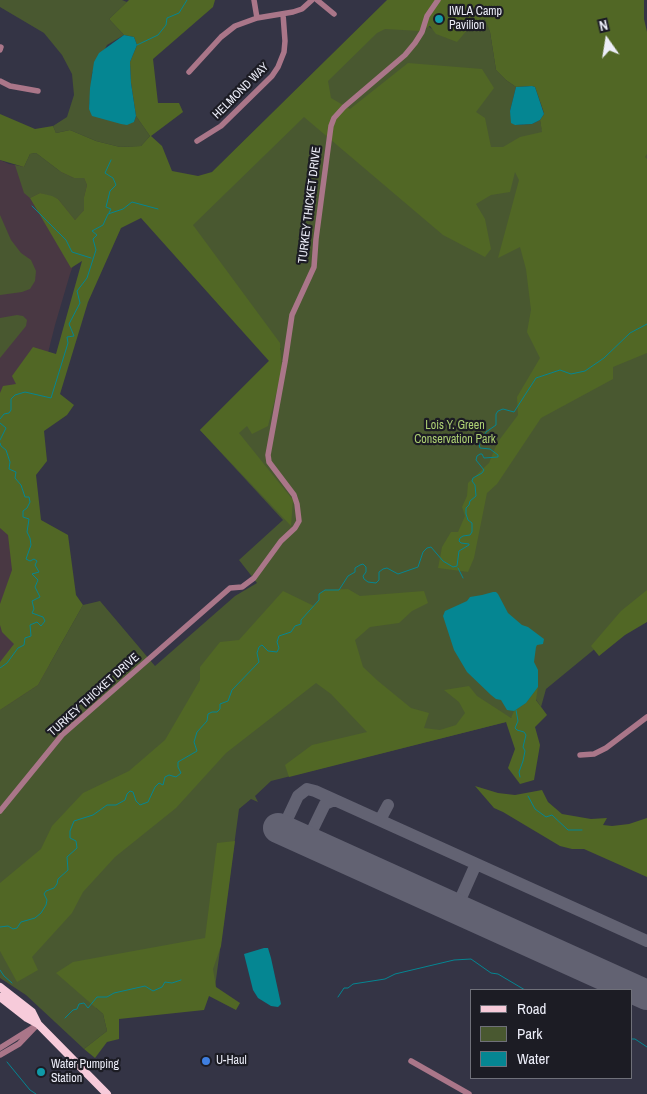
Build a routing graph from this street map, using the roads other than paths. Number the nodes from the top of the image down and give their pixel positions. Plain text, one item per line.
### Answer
1 (254, 0) edge
2 (312, 0) edge
3 (317, 0) edge
4 (438, 0) edge
5 (283, 14) junction
6 (334, 14) dead end
7 (257, 18) junction
8 (190, 72) dead end
9 (0, 81) edge
10 (38, 91) dead end
11 (197, 141) dead end
12 (646, 721) edge
13 (580, 755) dead end
14 (0, 812) edge
15 (0, 987) edge
16 (0, 997) edge
17 (38, 1024) junction
18 (0, 1048) edge
19 (0, 1055) edge
20 (411, 1061) dead end
21 (107, 1094) edge
22 (469, 1094) edge

1 - 7 street
2 - 5 street
3 - 6 street
4 - 14 street, TURKEY THICKET DRIVE
5 - 7 street
5 - 11 street, HELMOND WAY
7 - 8 street
9 - 10 street
12 - 13 street
15 - 17 main road
16 - 17 main road
17 - 18 street
17 - 19 street
17 - 21 main road
20 - 22 street

